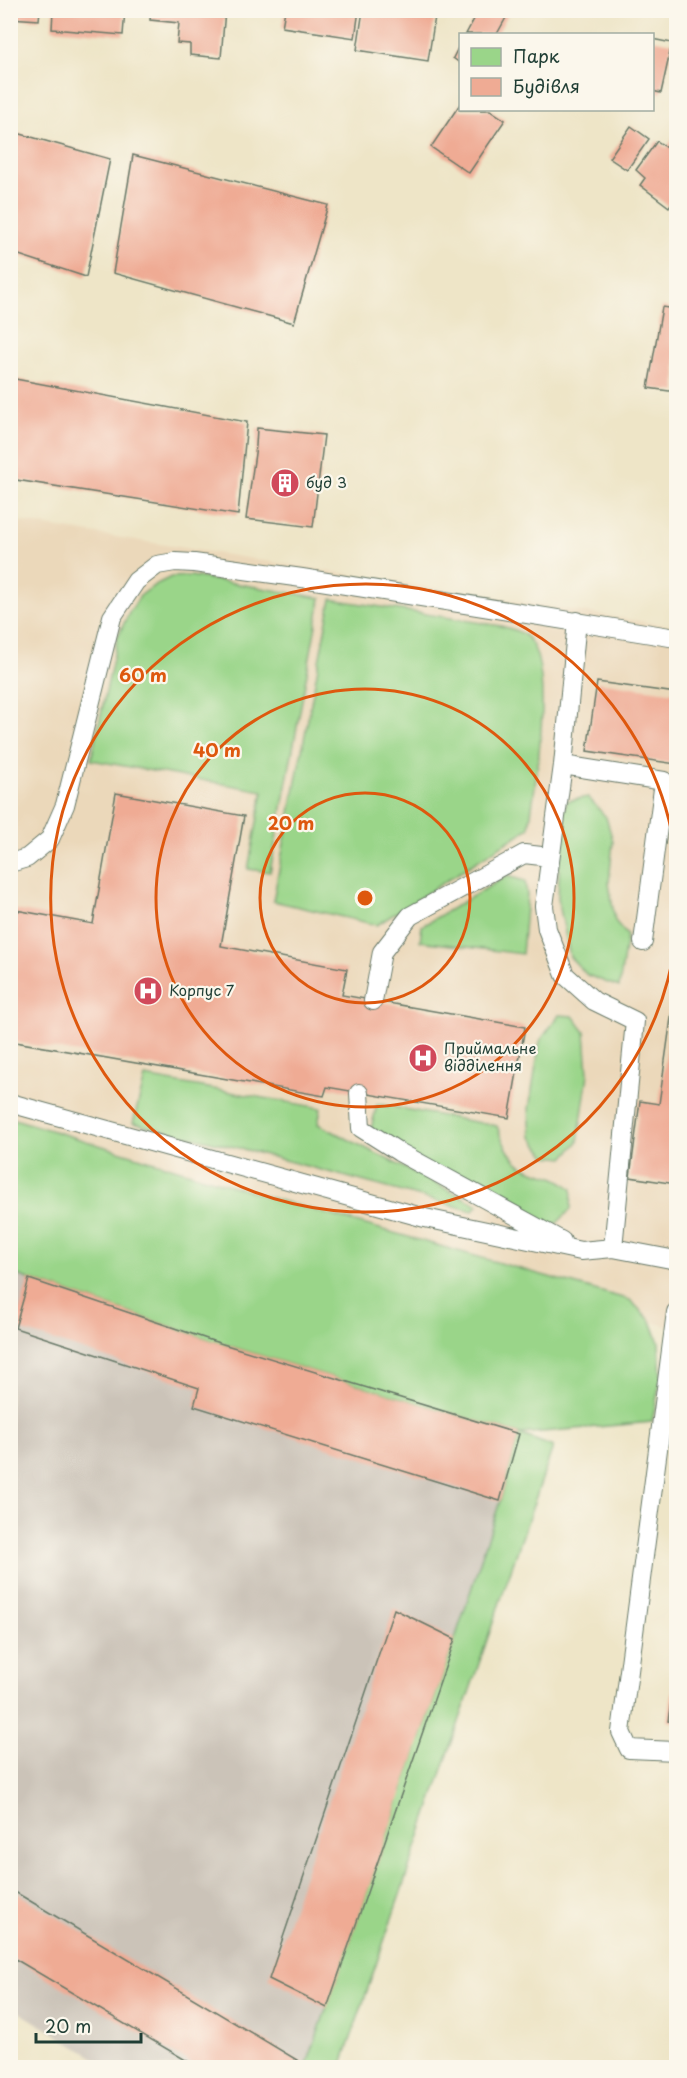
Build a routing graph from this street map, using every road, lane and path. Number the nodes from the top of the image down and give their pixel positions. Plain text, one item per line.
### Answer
1 (577, 621) junction
2 (676, 638) edge
3 (562, 765) junction
4 (550, 857) junction
5 (10, 863) edge
6 (644, 942) dead end
7 (373, 1001) dead end
8 (359, 1093) dead end
9 (10, 1103) edge
10 (613, 1248) junction
11 (580, 1251) junction
12 (676, 1260) edge
13 (676, 1312) edge
14 (676, 1751) edge

1 - 2 lane
1 - 3 lane
1 - 5 lane
3 - 4 lane
3 - 6 lane
4 - 7 lane
4 - 10 lane
8 - 11 lane
9 - 11 lane
10 - 11 lane
10 - 12 lane
13 - 14 lane

